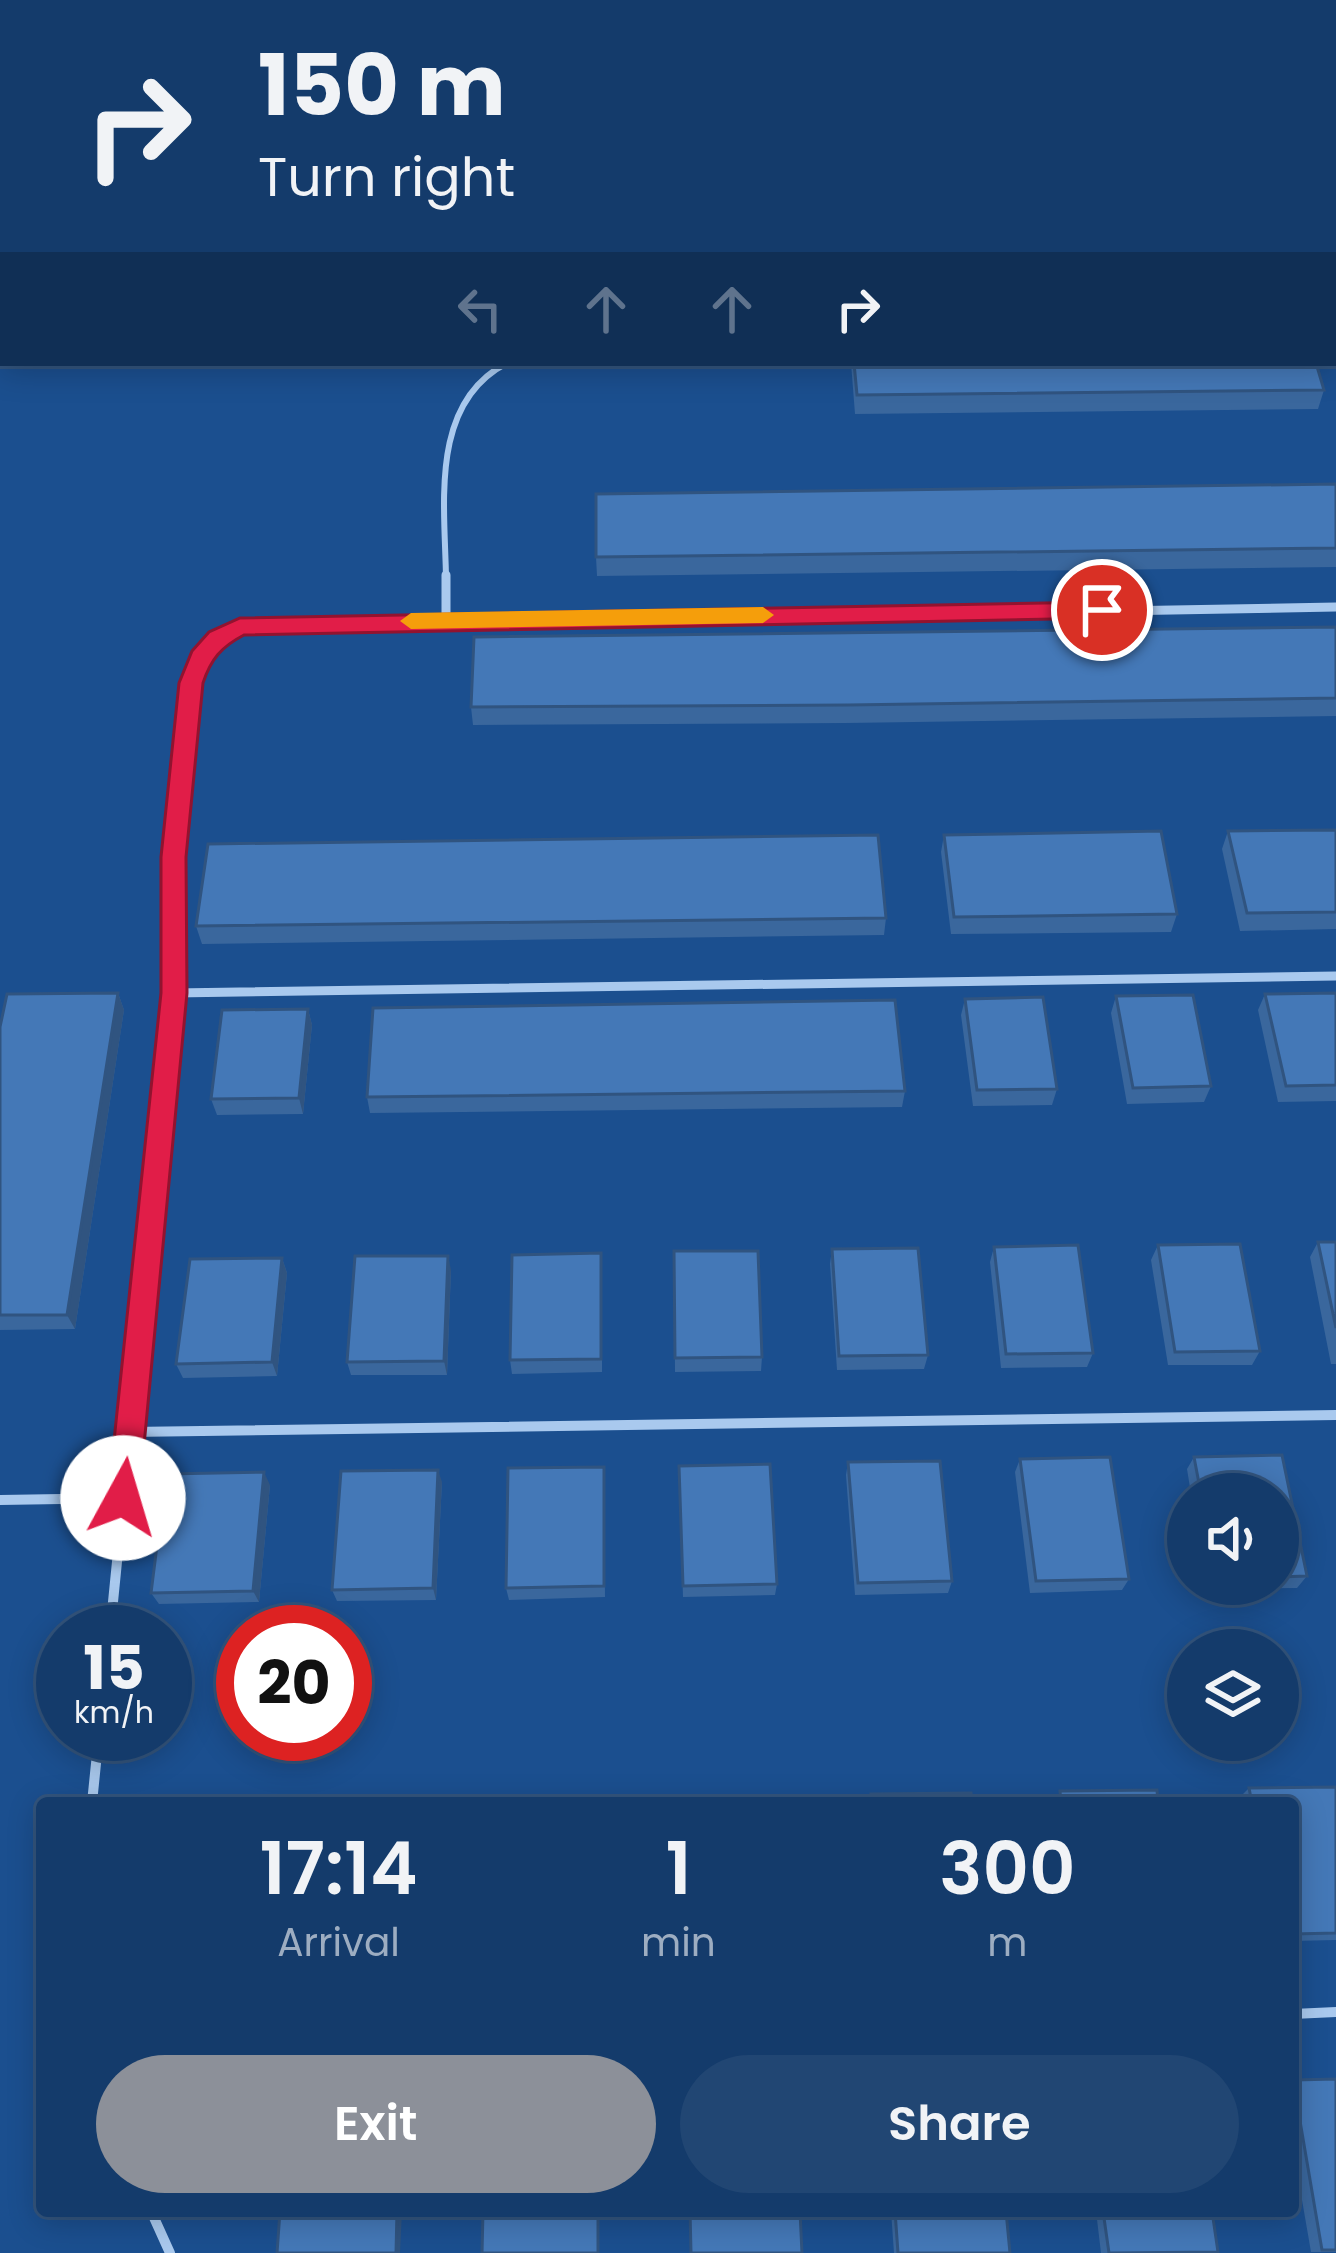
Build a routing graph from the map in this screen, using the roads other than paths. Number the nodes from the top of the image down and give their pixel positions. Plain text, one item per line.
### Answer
1 (502, 366) edge
2 (1336, 607) edge
3 (446, 620) junction
4 (1336, 976) edge
5 (174, 993) junction
6 (1336, 1414) edge
7 (130, 1432) junction
8 (123, 1498) junction
9 (0, 1500) edge
10 (113, 1605) edge
11 (96, 1761) edge
12 (93, 1797) edge
13 (1336, 2012) edge
14 (1299, 2014) edge
15 (154, 2217) edge
16 (170, 2253) edge

1 - 3 lane
2 - 3 lane
3 - 5 lane
4 - 5 lane
5 - 7 lane
6 - 7 lane
7 - 8 lane
8 - 9 lane
8 - 10 lane
11 - 12 lane
13 - 14 lane
15 - 16 lane

